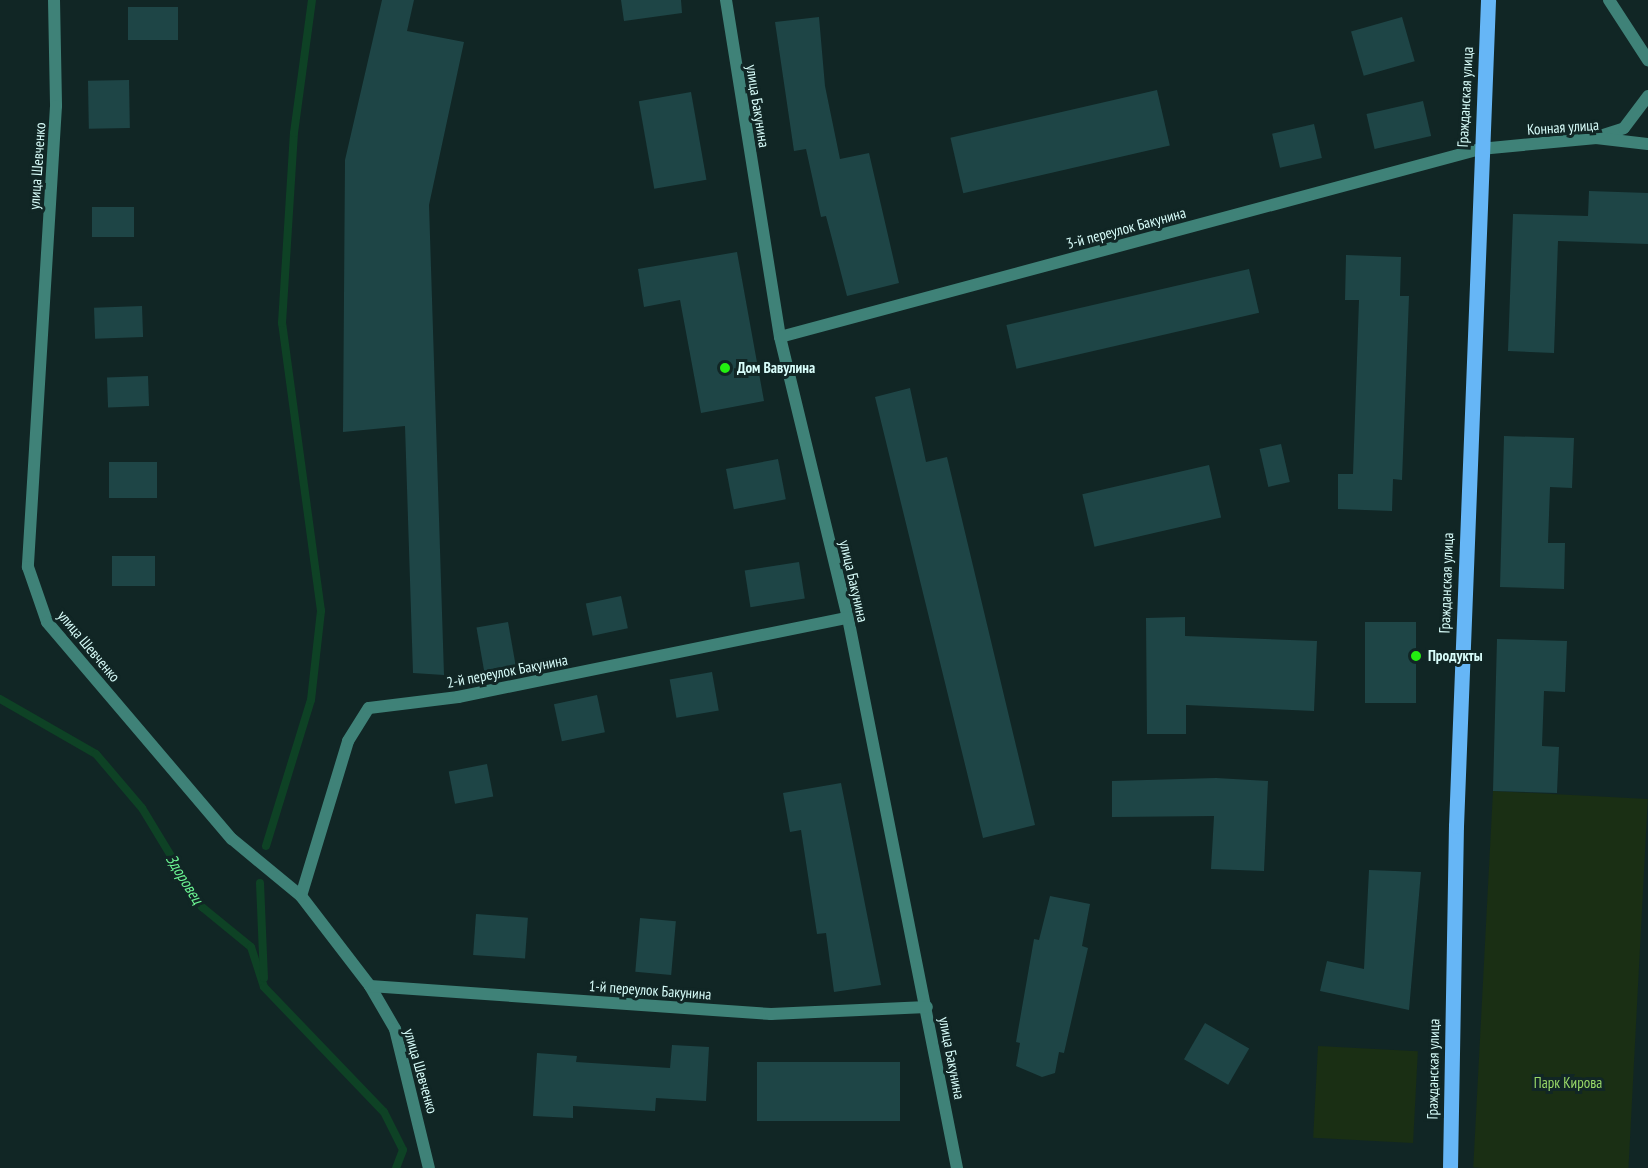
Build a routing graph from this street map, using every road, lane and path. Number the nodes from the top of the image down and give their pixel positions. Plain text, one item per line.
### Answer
1 (54, 0) edge
2 (726, 0) edge
3 (1488, 0) edge
4 (1609, 0) edge
5 (1648, 60) edge
6 (1648, 96) edge
7 (1596, 138) junction
8 (1648, 144) edge
9 (1480, 148) junction
10 (780, 337) junction
11 (848, 618) junction
12 (301, 896) junction
13 (370, 986) junction
14 (927, 1007) junction
15 (429, 1168) edge
16 (957, 1168) edge
17 (1450, 1168) edge

1 - 12 street, улица Шевченко
2 - 10 street, улица Бакунина
3 - 9 main road, Гражданская улица
4 - 5 street
6 - 7 street
7 - 8 street, Конная улица
7 - 9 street, Конная улица
9 - 10 street, 3-й переулок Бакунина
9 - 17 main road, Гражданская улица
10 - 11 street, улица Бакунина
11 - 12 street, 2-й переулок Бакунина
11 - 14 street, улица Бакунина
12 - 13 street, улица Шевченко
13 - 14 street, 1-й переулок Бакунина
13 - 15 street, улица Шевченко
14 - 16 street, улица Бакунина

